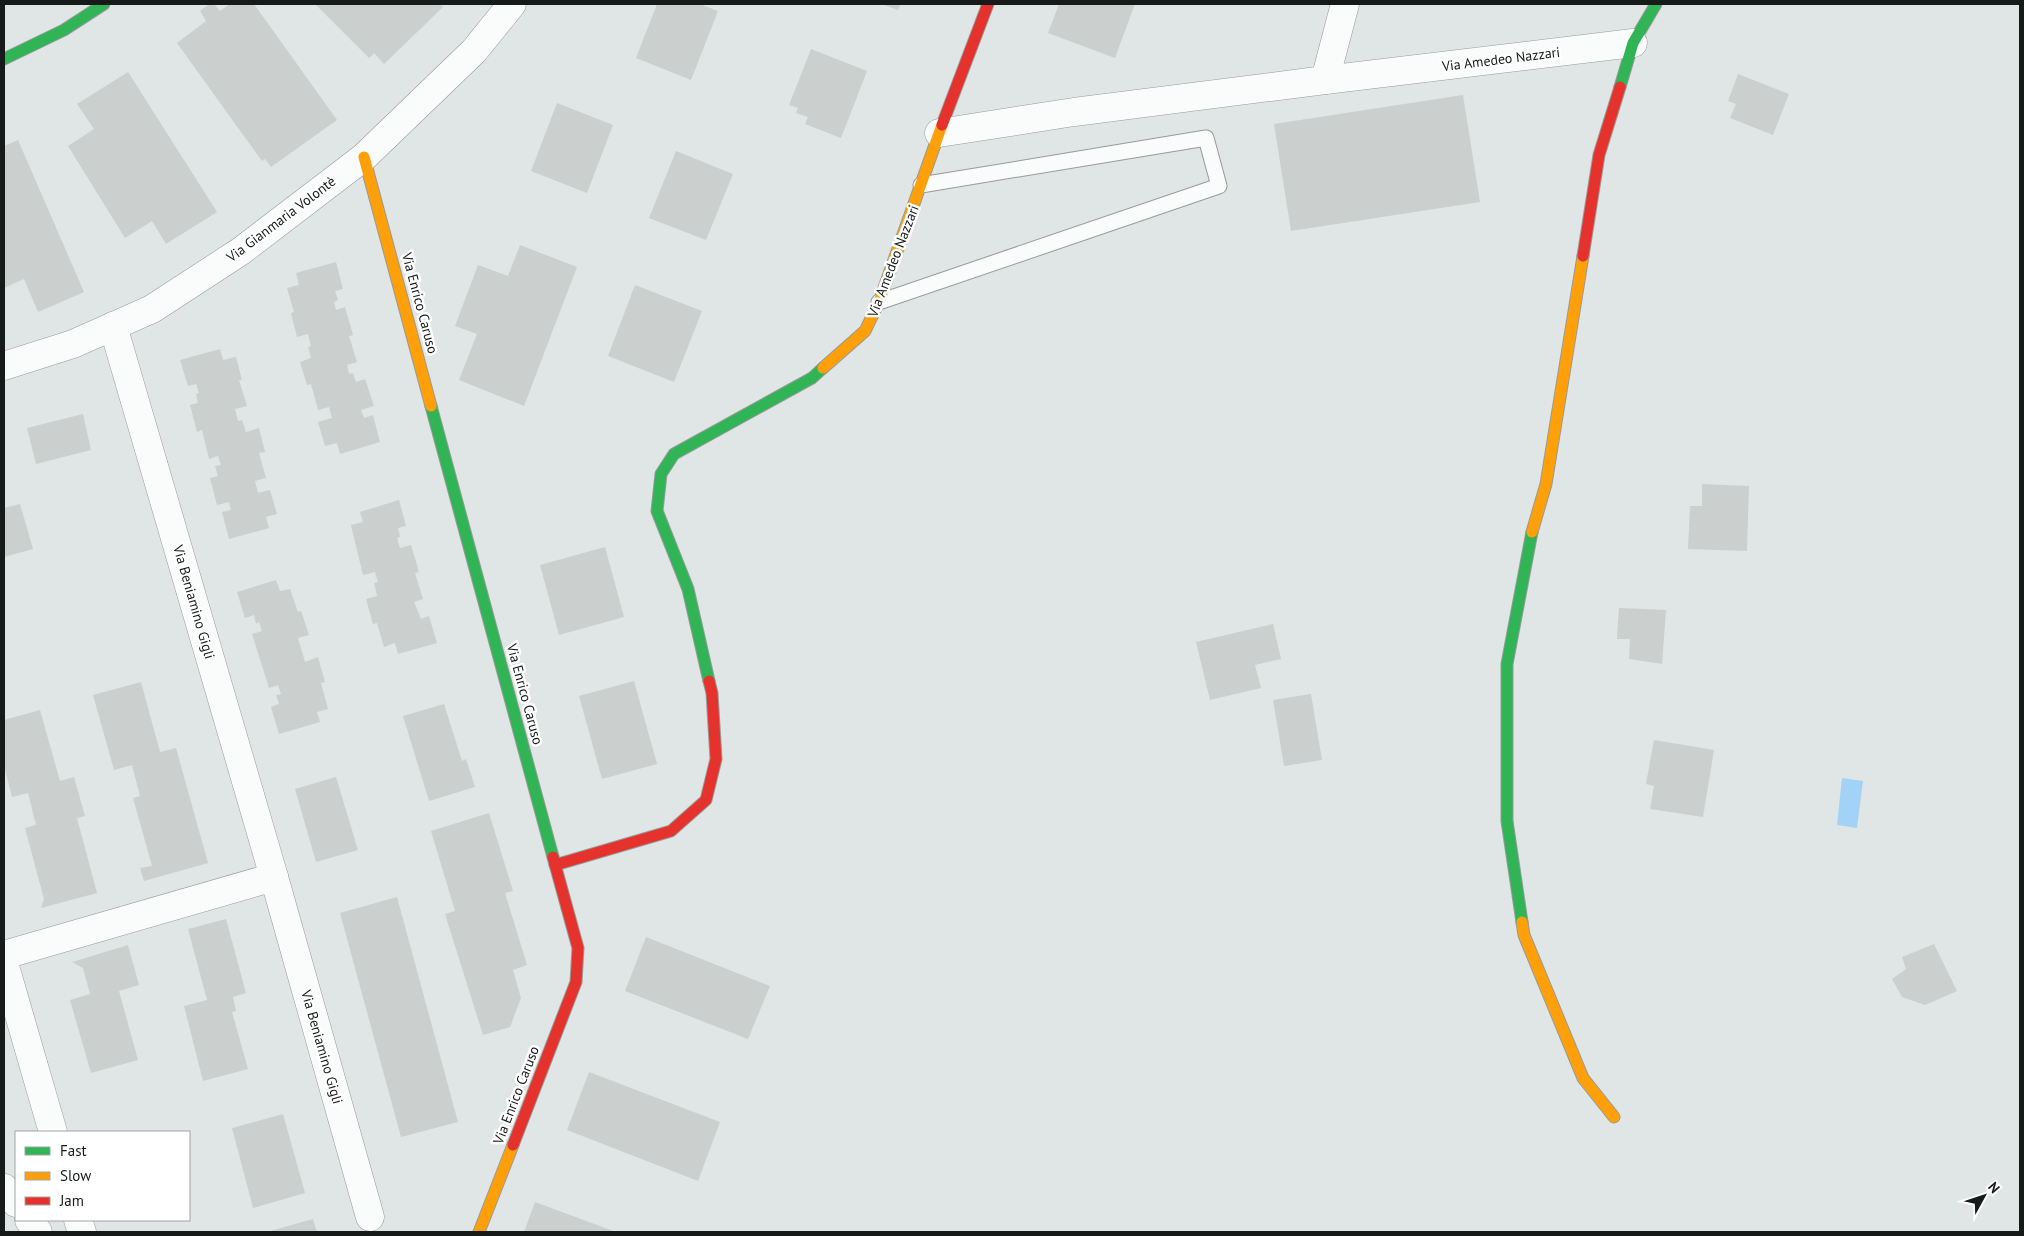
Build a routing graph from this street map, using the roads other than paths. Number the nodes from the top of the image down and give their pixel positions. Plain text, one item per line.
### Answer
1 (104, 4) edge
2 (512, 4) edge
3 (988, 4) edge
4 (1345, 4) edge
5 (1656, 4) edge
6 (1634, 43) junction
7 (4, 59) edge
8 (1325, 80) junction
9 (939, 133) junction
10 (364, 157) junction
11 (921, 186) junction
12 (880, 302) junction
13 (113, 326) junction
14 (4, 366) edge
15 (555, 865) junction
16 (274, 877) junction
17 (4, 955) edge
18 (4, 962) edge
19 (1614, 1117) dead end
20 (53, 1131) edge
21 (4, 1188) edge
22 (15, 1203) edge
23 (370, 1217) dead end
24 (30, 1221) edge
25 (38, 1232) edge
26 (479, 1232) edge

1 - 7 street
2 - 10 street, Via Gianmaria Volontè
3 - 9 street, Via Amedeo Nazzari
4 - 8 street
5 - 6 street
6 - 8 street, Via Amedeo Nazzari
6 - 19 street
8 - 9 street, Via Amedeo Nazzari
9 - 11 street, Via Amedeo Nazzari
10 - 13 street, Via Gianmaria Volontè
10 - 15 street, Via Enrico Caruso
11 - 12 street, Via Amedeo Nazzari
11 - 12 lane
12 - 15 street, Via Amedeo Nazzari
13 - 14 street, Via Gianmaria Volontè
13 - 16 street, Via Beniamino Gigli
15 - 26 street, Via Enrico Caruso
16 - 17 street
16 - 23 street, Via Beniamino Gigli
18 - 20 street
21 - 22 street
24 - 25 street

